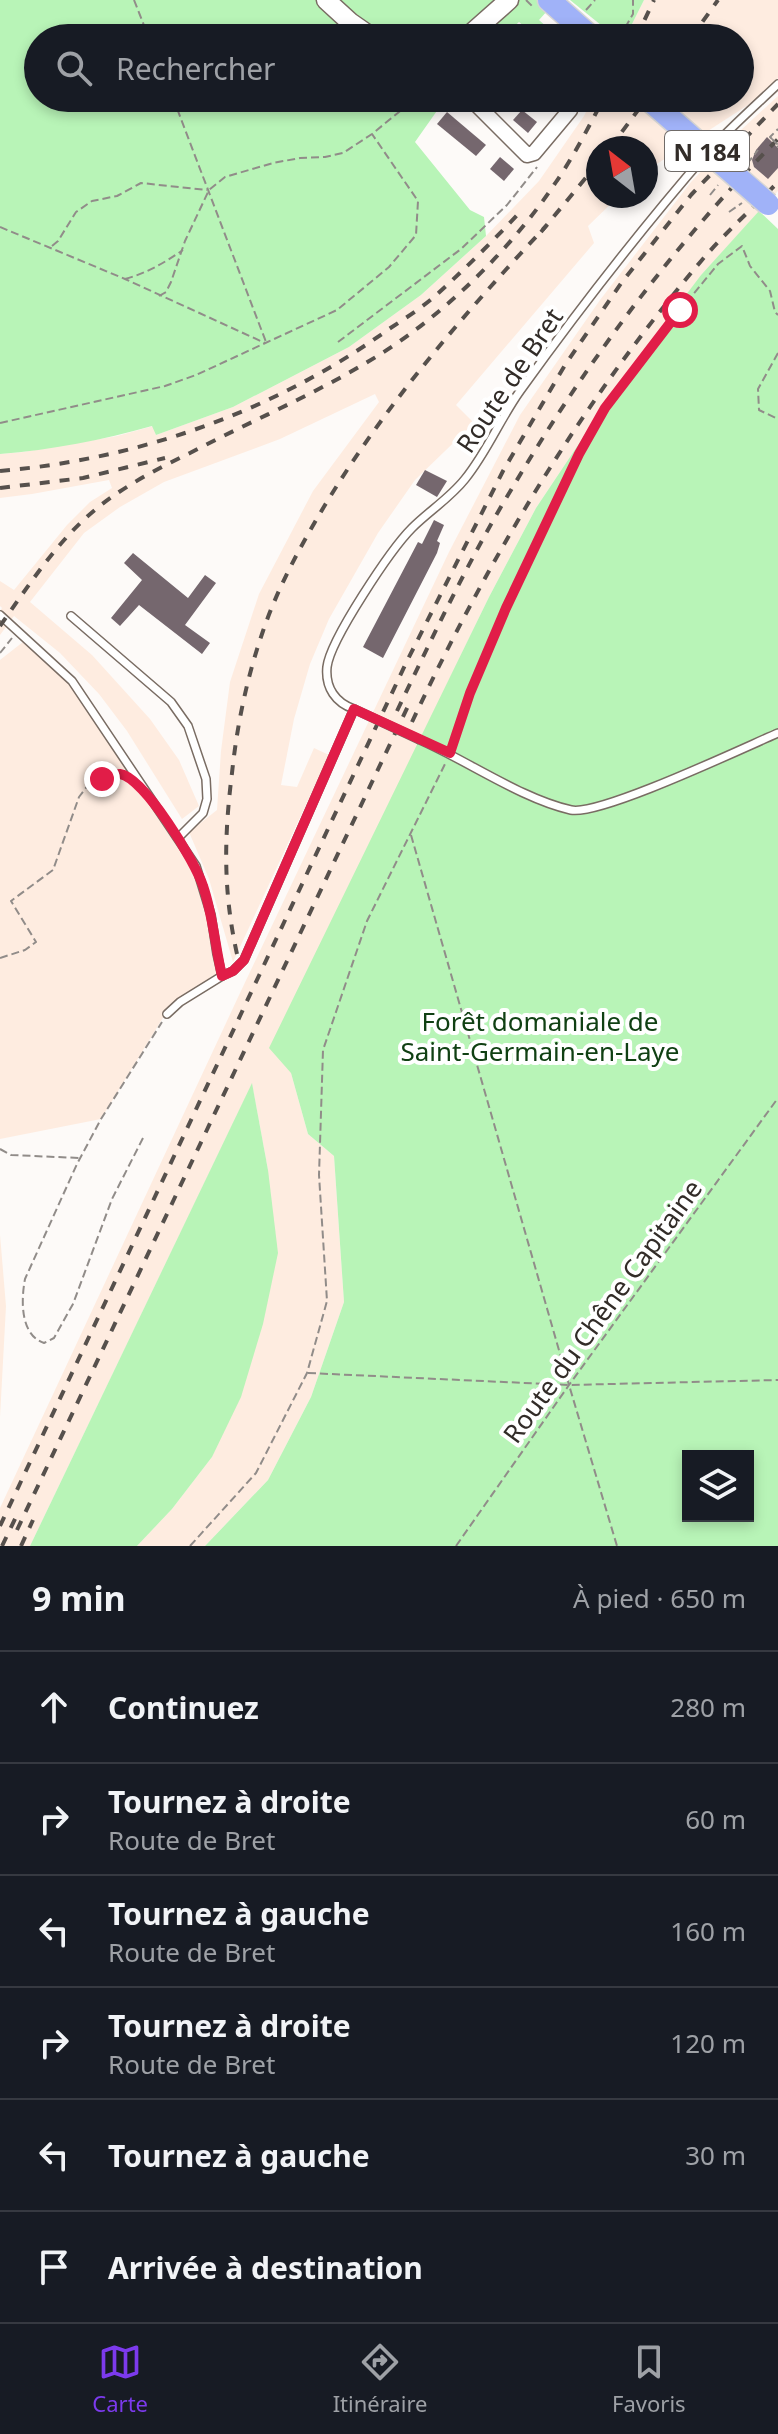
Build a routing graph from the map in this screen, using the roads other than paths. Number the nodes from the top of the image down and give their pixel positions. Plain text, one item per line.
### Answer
1 (326, 0) edge
2 (509, 0) edge
3 (548, 6) edge
4 (353, 24) edge
5 (482, 24) edge
6 (565, 24) edge
7 (573, 24) edge
8 (778, 84) edge
9 (754, 107) edge
10 (484, 112) edge
11 (568, 112) edge
12 (664, 112) edge
13 (676, 112) edge
14 (749, 112) edge
15 (774, 203) edge
16 (0, 615) edge
17 (71, 616) dead end
18 (354, 709) junction
19 (778, 733) edge
20 (178, 838) junction
21 (222, 976) junction
22 (167, 1014) road end

1 - 4 street
2 - 5 street
3 - 6 main road
3 - 7 main road
8 - 9 lane, Route de Bret
10 - 11 street
12 - 15 main road, N 184, bridge
13 - 15 main road, N 184
14 - 18 lane, Route de Bret
16 - 20 lane
17 - 20 lane
18 - 19 lane, Route de Bret, bridge
18 - 21 lane
20 - 21 lane
21 - 22 lane

